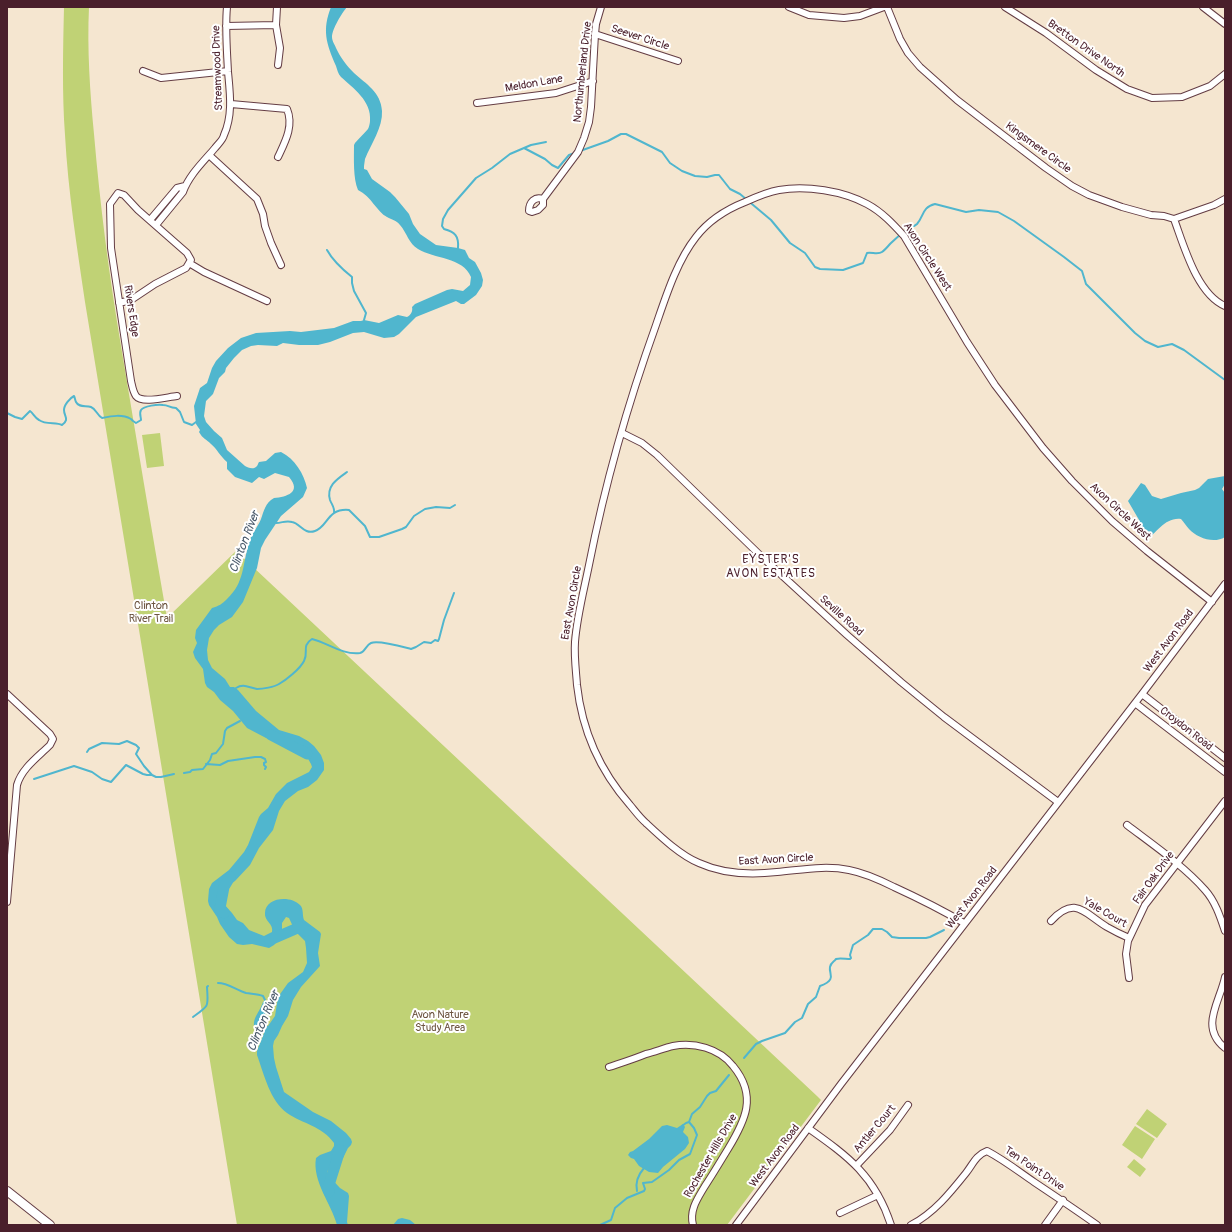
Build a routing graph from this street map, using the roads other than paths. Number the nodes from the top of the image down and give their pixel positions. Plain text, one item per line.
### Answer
1 (227, 7) edge
2 (277, 7) edge
3 (601, 7) edge
4 (789, 7) edge
5 (886, 7) edge
6 (1005, 7) edge
7 (1203, 7) edge
8 (276, 24) junction
9 (1225, 24) edge
10 (226, 26) junction
11 (595, 34) junction
12 (678, 61) dead end
13 (278, 65) dead end
14 (143, 71) dead end
15 (228, 71) junction
16 (1225, 74) edge
17 (593, 81) junction
18 (477, 103) dead end
19 (231, 104) junction
20 (209, 155) junction
21 (278, 156) dead end
22 (185, 186) junction
23 (543, 199) dead end
24 (1225, 199) edge
25 (1174, 219) junction
26 (150, 220) junction
27 (156, 225) junction
28 (189, 262) junction
29 (281, 265) dead end
30 (267, 301) dead end
31 (119, 303) junction
32 (1225, 306) edge
33 (176, 396) dead end
34 (622, 433) junction
35 (1225, 584) edge
36 (1212, 602) junction
37 (7, 694) edge
38 (1142, 694) junction
39 (1135, 702) junction
40 (1225, 758) edge
41 (1225, 772) edge
42 (1225, 801) edge
43 (1058, 802) junction
44 (1127, 824) dead end
45 (1177, 863) junction
46 (8, 871) edge
47 (7, 902) edge
48 (1051, 921) dead end
49 (964, 923) junction
50 (1225, 930) edge
51 (1129, 938) junction
52 (1225, 977) edge
53 (1129, 978) dead end
54 (1225, 1048) edge
55 (609, 1067) dead end
56 (908, 1105) dead end
57 (808, 1128) junction
58 (856, 1166) junction
59 (7, 1191) edge
60 (878, 1195) junction
61 (1063, 1200) junction
62 (840, 1213) dead end
63 (50, 1225) edge
64 (693, 1225) edge
65 (736, 1225) edge
66 (891, 1225) edge
67 (911, 1225) edge
68 (1045, 1225) edge
69 (1097, 1225) edge

1 - 10 street, Streamwood Drive
2 - 8 street
3 - 11 street, Northumberland Drive
4 - 5 street
5 - 25 street, Kingsmere Circle
6 - 16 street, Bretton Drive North
7 - 9 street
8 - 10 street
8 - 13 street
10 - 15 street, Streamwood Drive
11 - 12 street, Seever Circle
11 - 17 street, Northumberland Drive
14 - 15 street
15 - 19 street, Streamwood Drive
17 - 18 street, Meldon Lane
17 - 23 street, Northumberland Drive
19 - 20 street, Streamwood Drive
19 - 21 street
20 - 22 street, Streamwood Drive
20 - 29 street
22 - 26 street, Streamwood Drive
22 - 27 street, Streamwood Drive
24 - 25 street
25 - 32 street
26 - 27 street
26 - 31 street, Rivers Edge
27 - 28 street
28 - 30 street
28 - 31 street
31 - 33 street, Rivers Edge
34 - 36 street, Avon Circle West
34 - 43 street, Seville Road
34 - 49 street, East Avon Circle
35 - 36 street, West Avon Road
36 - 38 street, West Avon Road
37 - 46 street
38 - 39 street, West Avon Road
38 - 40 street, Croydon Road
39 - 41 street, Croydon Road
39 - 43 street, West Avon Road
42 - 45 street, Fair Oak Drive
43 - 49 street, West Avon Road
44 - 45 street
45 - 50 street
45 - 51 street, Fair Oak Drive
46 - 47 street
48 - 51 street, Yale Court
49 - 57 street, West Avon Road
51 - 53 street, Fair Oak Drive
52 - 54 street
55 - 64 street, Rochester Hills Drive
56 - 58 street, Antler Court
57 - 58 street
57 - 65 street, West Avon Road
58 - 60 street
59 - 63 main road
60 - 62 street
60 - 66 street
61 - 67 street, Ten Point Drive
61 - 68 street
61 - 69 street, Ten Point Drive

